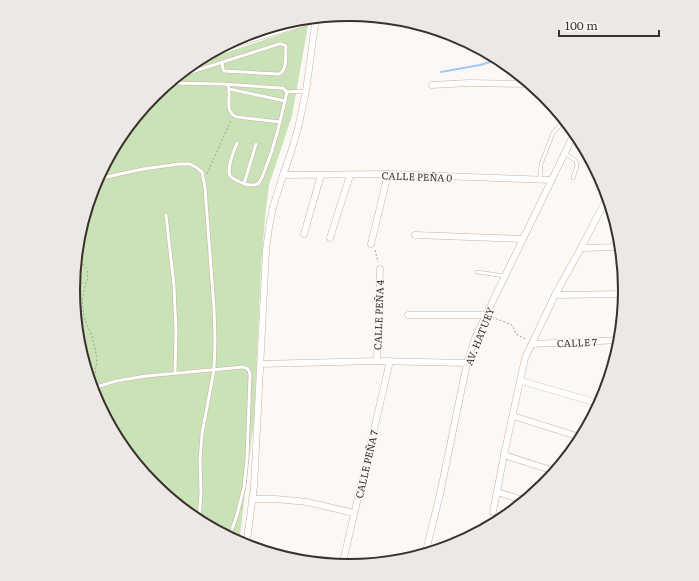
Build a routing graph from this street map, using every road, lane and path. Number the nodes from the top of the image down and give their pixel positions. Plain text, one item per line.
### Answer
1 (316, 23) edge
2 (222, 62) junction
3 (192, 72) edge
4 (178, 83) edge
5 (432, 84) dead end
6 (522, 84) edge
7 (229, 87) junction
8 (306, 91) junction
9 (287, 92) junction
10 (285, 101) junction
11 (233, 116) junction
12 (280, 122) junction
13 (561, 124) edge
14 (572, 138) edge
15 (237, 144) dead end
16 (256, 144) dead end
17 (565, 153) junction
18 (388, 174) junction
19 (283, 175) junction
20 (321, 175) junction
21 (350, 175) junction
22 (105, 177) edge
23 (573, 178) dead end
24 (204, 180) junction
25 (540, 180) junction
26 (552, 180) junction
27 (244, 184) junction
28 (605, 205) edge
29 (166, 215) dead end
30 (304, 234) dead end
31 (415, 235) dead end
32 (330, 238) dead end
33 (523, 239) junction
34 (371, 244) joint
35 (616, 247) edge
36 (581, 248) junction
37 (83, 264) dead end
38 (380, 269) joint
39 (477, 272) dead end
40 (505, 276) junction
41 (619, 294) edge
42 (555, 296) junction
43 (408, 315) dead end
44 (486, 315) junction
45 (614, 340) edge
46 (532, 344) junction
47 (377, 361) junction
48 (390, 361) junction
49 (467, 363) junction
50 (260, 364) junction
51 (214, 370) junction
52 (175, 374) junction
53 (94, 376) edge
54 (521, 381) junction
55 (98, 386) edge
56 (594, 402) edge
57 (512, 416) junction
58 (576, 436) edge
59 (504, 455) junction
60 (550, 470) edge
61 (497, 492) junction
62 (252, 498) junction
63 (520, 499) edge
64 (493, 512) dead end
65 (354, 513) junction
66 (199, 515) edge
67 (231, 532) edge
68 (247, 539) edge
69 (427, 549) edge
70 (343, 560) edge

1 - 8 street
2 - 2 lane
2 - 3 lane
4 - 7 lane
5 - 6 street
7 - 9 lane
7 - 10 lane
7 - 11 lane
8 - 9 lane
8 - 19 street
9 - 10 lane
10 - 12 lane
11 - 12 lane
11 - 24 path
12 - 27 lane
13 - 25 lane
14 - 17 street, AV. HATUEY
15 - 27 lane
16 - 27 lane
17 - 23 lane
17 - 26 street, AV. HATUEY
18 - 21 street, CALLE PEÑA 0
18 - 25 street, CALLE PEÑA 0
18 - 34 street
19 - 20 street, CALLE PEÑA 0
19 - 50 street
20 - 21 street, CALLE PEÑA 0
20 - 30 street
21 - 32 street
22 - 24 lane
24 - 51 lane
25 - 26 street, CALLE PEÑA 0
26 - 33 street, AV. HATUEY
28 - 36 street
29 - 52 lane
31 - 33 street
33 - 40 street, AV. HATUEY
34 - 38 path
35 - 36 street
36 - 42 street
37 - 53 path
38 - 47 street, CALLE PEÑA 4
39 - 40 lane
40 - 44 street, AV. HATUEY
41 - 42 street
42 - 46 street
43 - 44 street
44 - 46 path
44 - 49 street, AV. HATUEY
45 - 46 street, CALLE 7
46 - 54 street
47 - 48 street
47 - 50 street
48 - 49 street
48 - 65 street, CALLE PEÑA 7
49 - 69 street, AV. HATUEY
50 - 62 street
51 - 52 lane
51 - 66 lane
51 - 67 lane
52 - 55 lane
54 - 56 street
54 - 57 street
57 - 58 street
57 - 59 street
59 - 60 street
59 - 61 street
61 - 63 street
61 - 64 street
62 - 65 street
62 - 68 street
65 - 70 street, CALLE PEÑA 7

